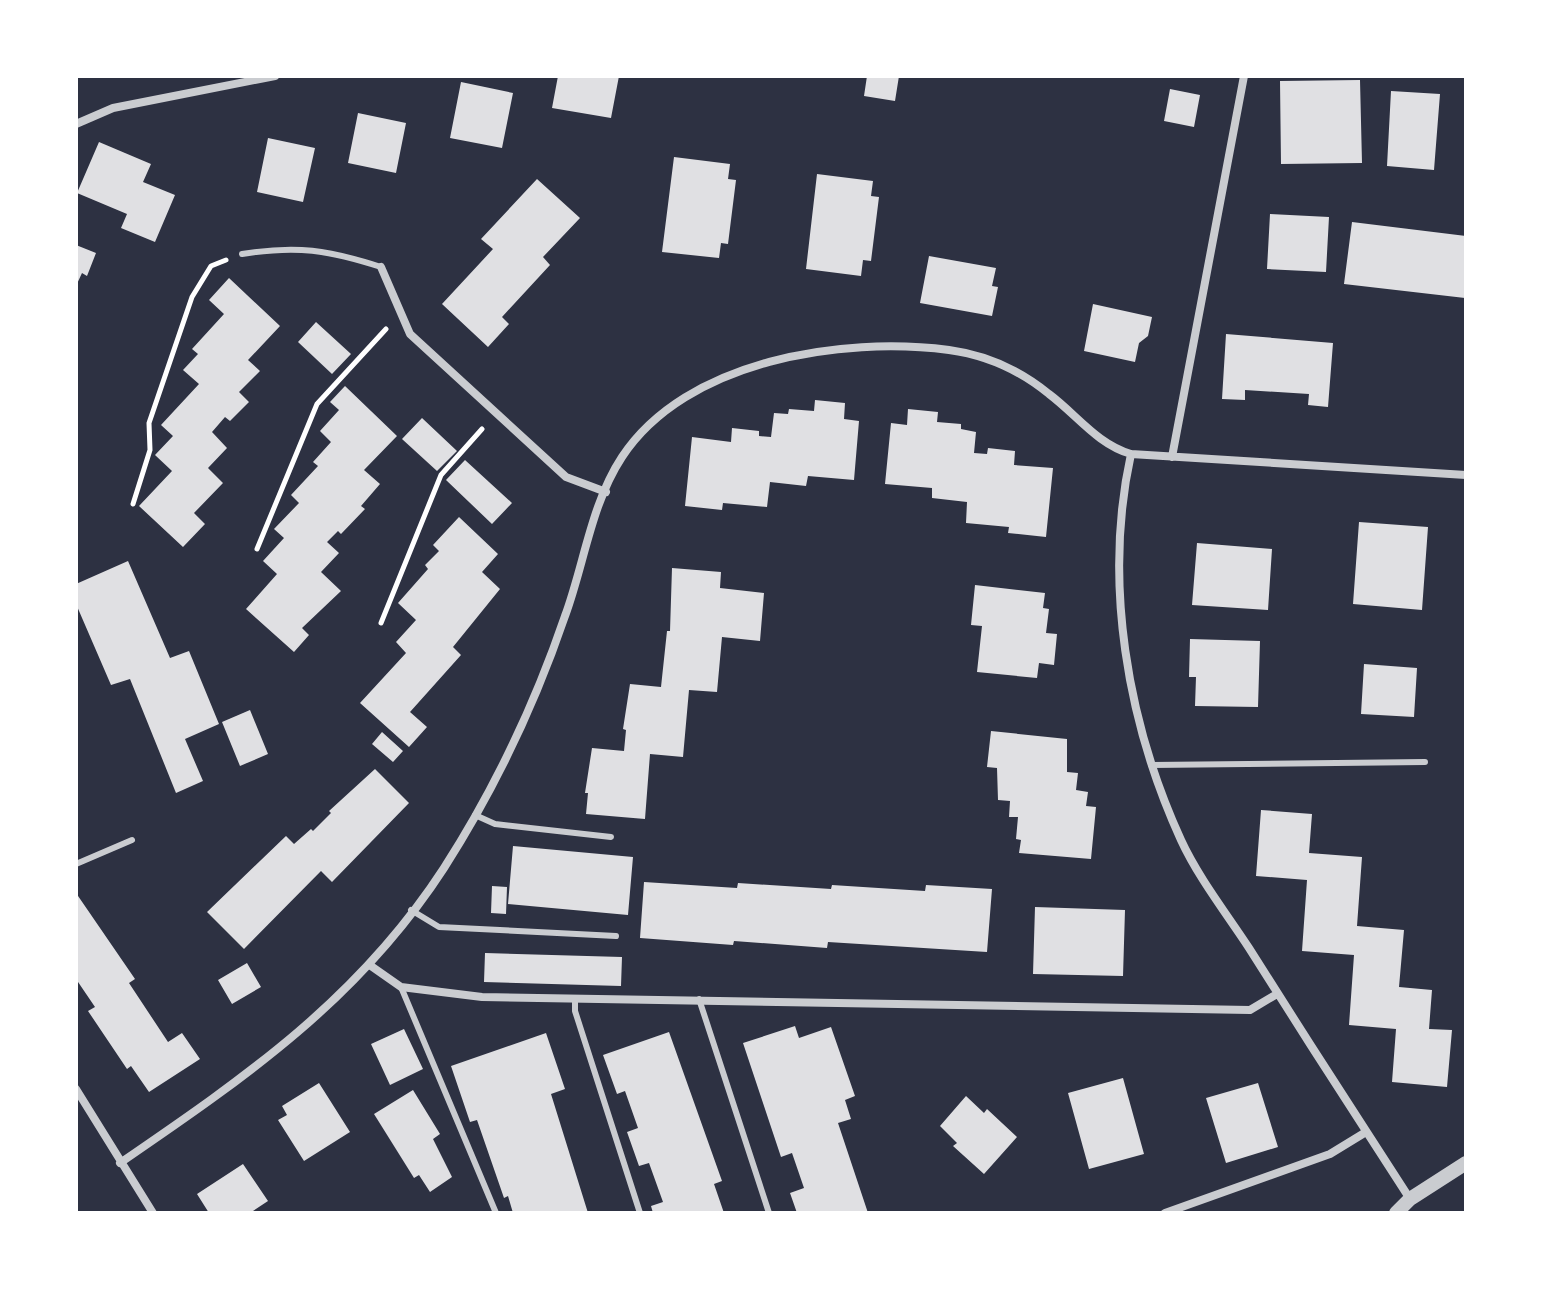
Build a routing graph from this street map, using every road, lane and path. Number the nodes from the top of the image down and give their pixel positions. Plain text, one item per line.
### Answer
1 (275, 76) edge
2 (1244, 76) edge
3 (76, 124) edge
4 (242, 254) joint
5 (381, 267) joint
6 (401, 315) junction
7 (497, 414) junction
8 (1131, 454) junction
9 (1172, 457) junction
10 (1466, 475) edge
11 (606, 492) junction
12 (133, 504) dead end
13 (257, 549) dead end
14 (381, 623) dead end
15 (1425, 762) dead end
16 (1151, 765) junction
17 (475, 815) junction
18 (611, 837) dead end
19 (132, 840) dead end
20 (76, 864) edge
21 (411, 910) junction
22 (616, 936) dead end
23 (371, 966) junction
24 (401, 987) junction
25 (1277, 994) junction
26 (575, 998) junction
27 (699, 999) junction
28 (76, 1089) edge
29 (1366, 1132) junction
30 (120, 1163) junction
31 (1466, 1163) edge
32 (1410, 1199) junction
33 (153, 1213) edge
34 (496, 1213) edge
35 (640, 1213) edge
36 (769, 1213) edge
37 (1165, 1213) edge
38 (1396, 1213) edge

1 - 3 street
2 - 9 street
4 - 5 lane
4 - 12 path
5 - 6 street
6 - 7 street
6 - 13 path
7 - 11 street
7 - 14 path
8 - 9 street
8 - 11 street
8 - 16 street
9 - 10 street
11 - 17 street
15 - 16 lane
16 - 25 street
17 - 18 lane
17 - 21 street
19 - 20 lane
21 - 22 lane
21 - 23 street
23 - 24 street
23 - 30 street
24 - 26 street
24 - 34 lane
25 - 27 street
25 - 29 street
26 - 27 street
26 - 35 lane
27 - 36 lane
28 - 30 street
29 - 32 street
29 - 37 street
30 - 33 street
31 - 32 street
32 - 38 street

